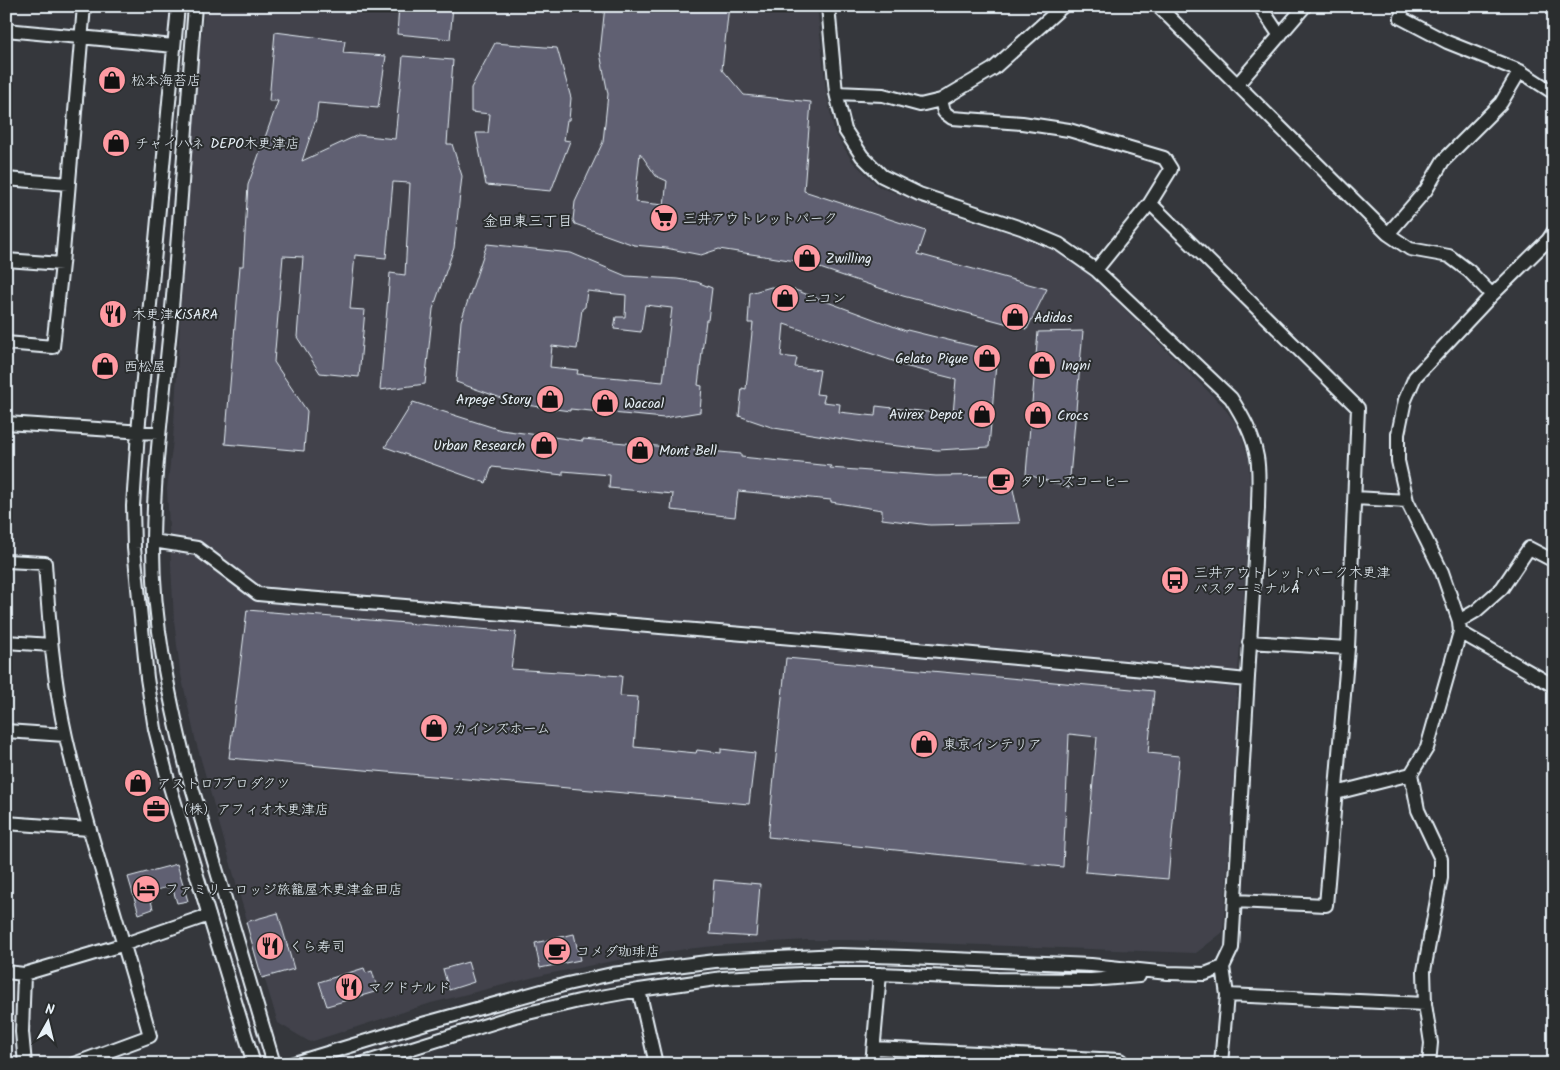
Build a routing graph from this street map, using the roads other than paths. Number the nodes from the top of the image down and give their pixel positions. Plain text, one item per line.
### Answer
1 (84, 6) edge
2 (178, 6) edge
3 (195, 6) edge
4 (828, 6) edge
5 (1063, 6) edge
6 (1158, 6) edge
7 (1260, 6) edge
8 (1306, 6) edge
9 (1402, 6) edge
10 (6, 30) edge
11 (1280, 36) junction
12 (81, 38) junction
13 (174, 46) junction
14 (1520, 71) junction
15 (1236, 85) junction
16 (1554, 93) edge
17 (836, 94) junction
18 (941, 100) junction
19 (6, 179) edge
20 (68, 184) junction
21 (1150, 203) junction
22 (1554, 231) edge
23 (1388, 234) junction
24 (6, 260) edge
25 (62, 264) junction
26 (1096, 270) junction
27 (1492, 295) junction
28 (6, 343) edge
29 (6, 424) edge
30 (138, 432) junction
31 (160, 433) junction
32 (1355, 498) junction
33 (1407, 501) junction
34 (153, 541) junction
35 (6, 561) edge
36 (1554, 561) edge
37 (1459, 626) junction
38 (6, 642) edge
39 (1249, 642) junction
40 (51, 645) junction
41 (1348, 648) junction
42 (1247, 680) junction
43 (1554, 686) edge
44 (6, 732) edge
45 (65, 735) junction
46 (1411, 774) junction
47 (1336, 793) junction
48 (6, 823) edge
49 (89, 829) junction
50 (1235, 901) junction
51 (209, 915) junction
52 (125, 944) junction
53 (1223, 967) junction
54 (6, 972) edge
55 (1168, 973) junction
56 (24, 974) junction
57 (880, 974) junction
58 (638, 990) junction
59 (1227, 995) junction
60 (1425, 1004) junction
61 (874, 1048) junction
62 (1002, 1059) edge
63 (651, 1063) edge
64 (25, 1064) edge
65 (74, 1064) edge
66 (254, 1064) edge
67 (274, 1064) edge
68 (291, 1064) edge
69 (361, 1064) edge
70 (872, 1064) edge
71 (1124, 1064) edge
72 (1221, 1064) edge
73 (1429, 1064) edge

1 - 12 street
2 - 13 street
3 - 31 street
4 - 17 street
5 - 18 street
6 - 15 street
7 - 11 street
8 - 11 street
9 - 14 street
10 - 12 street
11 - 15 street
12 - 13 street
12 - 20 street
13 - 30 street
14 - 16 street
14 - 23 street
15 - 23 street
17 - 18 street
17 - 26 street
18 - 21 street
19 - 20 street
20 - 25 street
21 - 26 street
21 - 32 street
22 - 27 street
23 - 27 street
24 - 25 street
25 - 28 street
26 - 39 street
27 - 33 street
29 - 30 street
30 - 31 street
30 - 51 street
31 - 34 street
32 - 33 street
32 - 41 street
33 - 37 street
34 - 42 street
34 - 67 street
35 - 40 street
36 - 37 street
37 - 43 street
37 - 46 street
38 - 40 street
39 - 41 street
39 - 42 street
40 - 45 street
41 - 47 street
42 - 50 street
44 - 45 street
45 - 49 street
46 - 47 street
46 - 60 street
47 - 50 street
48 - 49 street
49 - 52 street
50 - 53 street
51 - 52 street
51 - 66 street
52 - 56 street
52 - 65 street
53 - 55 street
53 - 59 street
54 - 56 street
55 - 57 street
55 - 68 street
56 - 64 street
57 - 58 street
57 - 61 street
58 - 63 street
58 - 69 street
59 - 60 street
59 - 72 street
60 - 73 street
61 - 62 street
61 - 70 street
62 - 71 street

